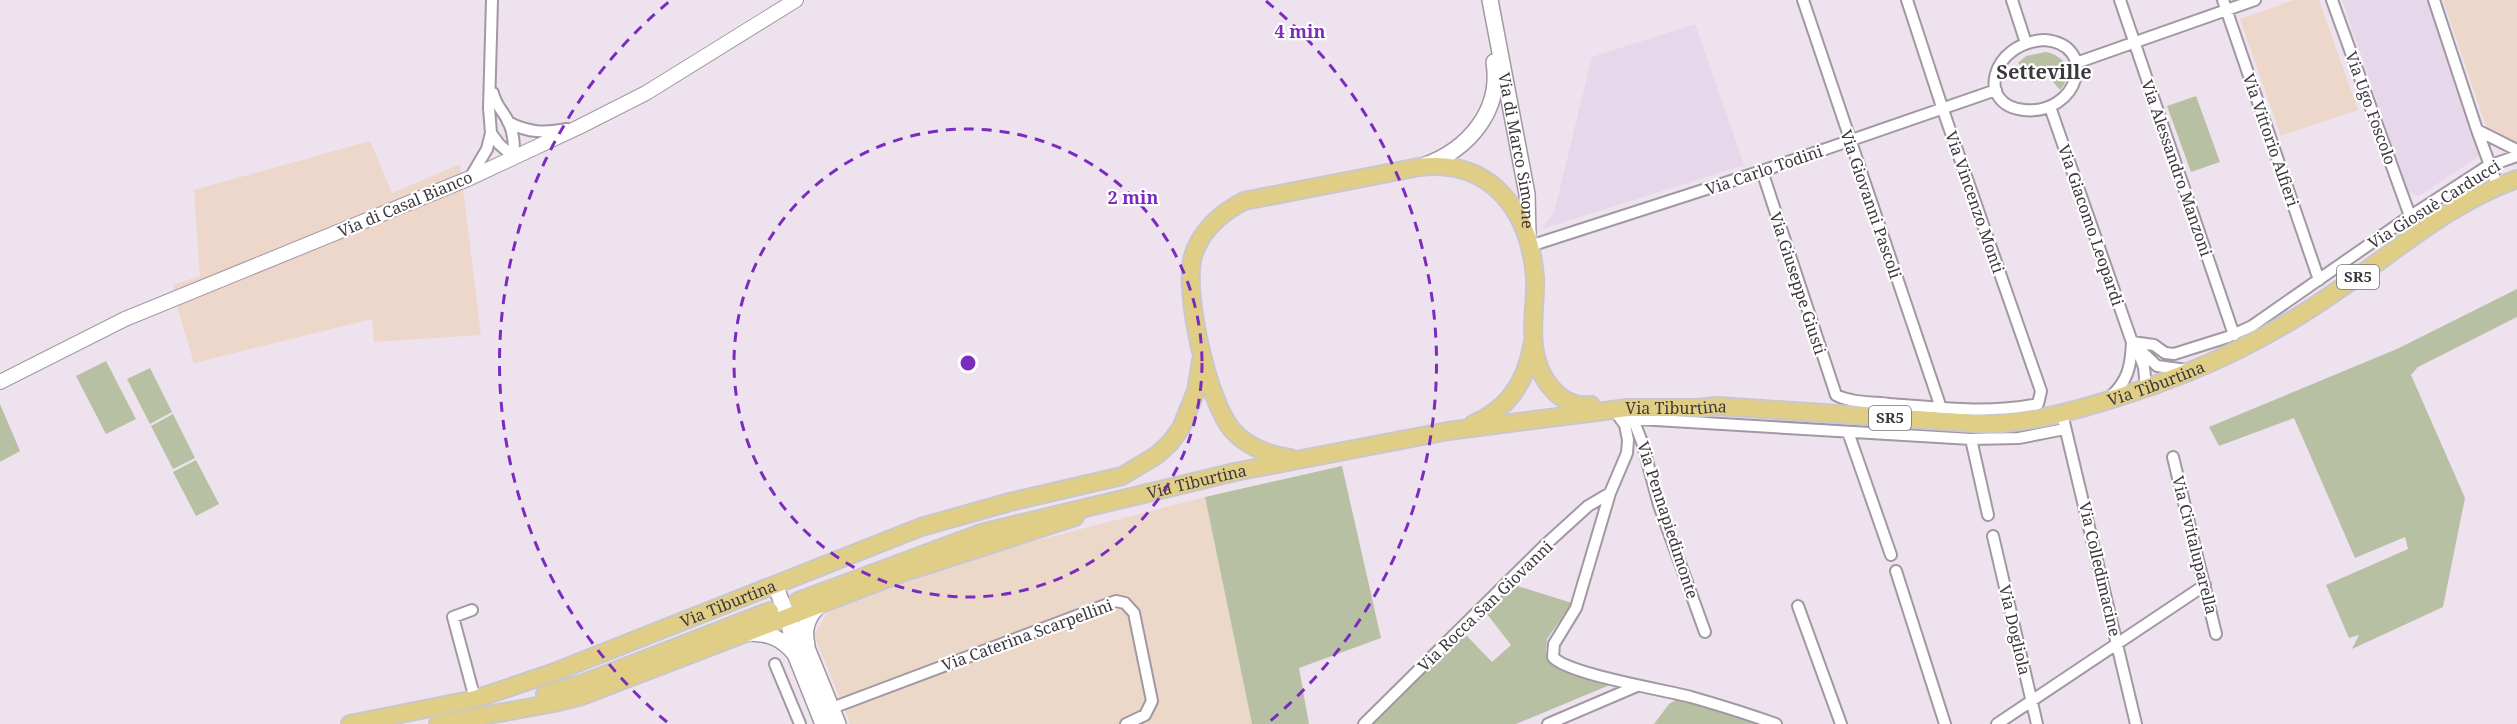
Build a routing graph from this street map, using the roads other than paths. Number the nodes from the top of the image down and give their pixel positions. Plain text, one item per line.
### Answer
1 (492, 0) edge
2 (796, 0) edge
3 (1482, 0) edge
4 (1490, 0) edge
5 (1803, 0) edge
6 (1907, 0) edge
7 (2012, 0) edge
8 (2120, 0) edge
9 (2254, 0) edge
10 (2332, 0) edge
11 (2434, 0) edge
12 (2224, 5) edge
13 (2134, 42) junction
14 (2026, 43) junction
15 (2076, 63) junction
16 (490, 81) junction
17 (1996, 90) junction
18 (2050, 107) junction
19 (1943, 110) junction
20 (508, 122) junction
21 (579, 127) junction
22 (2477, 130) junction
23 (491, 133) junction
24 (1850, 141) junction
25 (2517, 150) edge
26 (2517, 156) edge
27 (514, 157) junction
28 (2488, 166) junction
29 (1419, 167) junction
30 (1762, 171) junction
31 (470, 178) junction
32 (2517, 179) edge
33 (2498, 187) junction
34 (2410, 216) junction
35 (1529, 241) junction
36 (2319, 280) junction
37 (2234, 335) junction
38 (1533, 339) junction
39 (2135, 345) junction
40 (1201, 348) junction
41 (2130, 368) junction
42 (2195, 370) junction
43 (0, 382) edge
44 (2146, 388) junction
45 (2104, 402) junction
46 (1717, 406) junction
47 (1941, 408) junction
48 (1622, 412) junction
49 (2064, 421) junction
50 (1448, 431) junction
51 (1848, 432) junction
52 (1971, 439) junction
53 (2173, 457) dead end
54 (1303, 458) junction
55 (1610, 493) junction
56 (1116, 499) junction
57 (1988, 515) dead end
58 (1993, 536) dead end
59 (1891, 555) dead end
60 (1896, 571) dead end
61 (775, 585) junction
62 (2205, 585) junction
63 (798, 600) dead end
64 (820, 605) junction
65 (1798, 606) dead end
66 (472, 610) dead end
67 (770, 611) dead end
68 (788, 618) junction
69 (1705, 632) dead end
70 (748, 633) junction
71 (2216, 634) dead end
72 (2118, 644) junction
73 (801, 651) junction
74 (775, 664) dead end
75 (1637, 686) junction
76 (476, 699) junction
77 (2032, 702) junction
78 (825, 715) edge
79 (468, 722) edge
80 (799, 723) edge
81 (350, 724) edge
82 (412, 724) edge
83 (438, 724) edge
84 (838, 724) edge
85 (1125, 724) edge
86 (1364, 724) edge
87 (1548, 724) edge
88 (1776, 724) edge
89 (1841, 724) edge
90 (1945, 724) edge
91 (1997, 724) edge
92 (2037, 724) edge
93 (2136, 724) edge

1 - 16 street
2 - 21 street, Via di Casal Bianco
3 - 29 main road, Via di Marco Simone
4 - 35 main road, Via di Marco Simone
5 - 24 street, Via Giovanni Pascoli
6 - 19 street, Via Vincenzo Monti
7 - 14 street
8 - 13 street, Via Alessandro Manzoni
9 - 12 street
10 - 34 street, Via Ugo Foscolo
11 - 22 street
12 - 13 street
12 - 36 street, Via Vittorio Alfieri
13 - 15 street
13 - 37 street, Via Alessandro Manzoni
14 - 15 street
14 - 17 street
15 - 18 street
16 - 20 street
16 - 23 street
17 - 18 street
17 - 19 street, Via Carlo Todini
18 - 39 street, Via Giacomo Leopardi
19 - 24 street, Via Carlo Todini
19 - 47 street, Via Vincenzo Monti
20 - 21 street
20 - 27 street
21 - 27 street, Via di Casal Bianco
22 - 25 street
22 - 28 street
23 - 27 street
23 - 31 street
24 - 30 street, Via Carlo Todini
24 - 47 street, Via Giovanni Pascoli
26 - 28 street, Via Giosuè Carducci
27 - 31 street, Via di Casal Bianco
28 - 33 street
28 - 34 street, Via Giosuè Carducci
29 - 35 main road
29 - 40 main road
30 - 35 street, Via Carlo Todini
30 - 47 street, Via Giuseppe Giusti
31 - 43 street, Via di Casal Bianco
32 - 33 main road, Via Tiburtina / SR5
33 - 42 main road, Via Tiburtina / SR5
34 - 36 street, Via Giosuè Carducci
35 - 38 main road, Via di Marco Simone
36 - 37 street, Via Giosuè Carducci
37 - 39 street, Via Giosuè Carducci
38 - 46 main road, Via di Marco Simone
38 - 50 main road, Via di Marco Simone
39 - 41 street
39 - 42 street
39 - 44 street, Via Giacomo Leopardi
40 - 54 main road
40 - 61 main road, Via Tiburtina
41 - 44 street
41 - 45 street
42 - 44 main road, Via Tiburtina / SR5
44 - 45 main road, Via Tiburtina / SR5
45 - 49 main road, Via Tiburtina / SR5
46 - 48 main road, Via Tiburtina
46 - 49 main road, Via Tiburtina / SR5
48 - 50 main road, Via Tiburtina
48 - 51 street
48 - 55 street
48 - 69 street, Via Pennapiedimonte
49 - 52 street
49 - 72 street, Via Colledimacine
50 - 54 main road, Via Tiburtina
51 - 52 street
51 - 59 street
52 - 57 street
53 - 62 street, Via Civitaluparella
54 - 56 main road, Via Tiburtina
55 - 75 street
55 - 86 street, Via Rocca San Giovanni
56 - 63 main road, Via Tiburtina
56 - 64 main road
58 - 77 street, Via Dogliola
60 - 90 street
61 - 68 main road
61 - 76 main road, Via Tiburtina
62 - 71 street, Via Civitaluparella
62 - 72 street
64 - 68 main road
64 - 73 main road
65 - 89 street
66 - 76 street
67 - 82 main road, Via Tiburtina
68 - 70 main road
68 - 73 main road
70 - 73 main road
70 - 79 main road
72 - 77 street
72 - 93 street, Via Colledimacine
73 - 78 main road
74 - 80 street
75 - 87 street
75 - 88 street
76 - 81 main road, Via Tiburtina
77 - 91 street
77 - 92 street, Via Dogliola
78 - 80 street
78 - 84 main road
78 - 85 street, Via Caterina Scarpellini
79 - 83 main road

